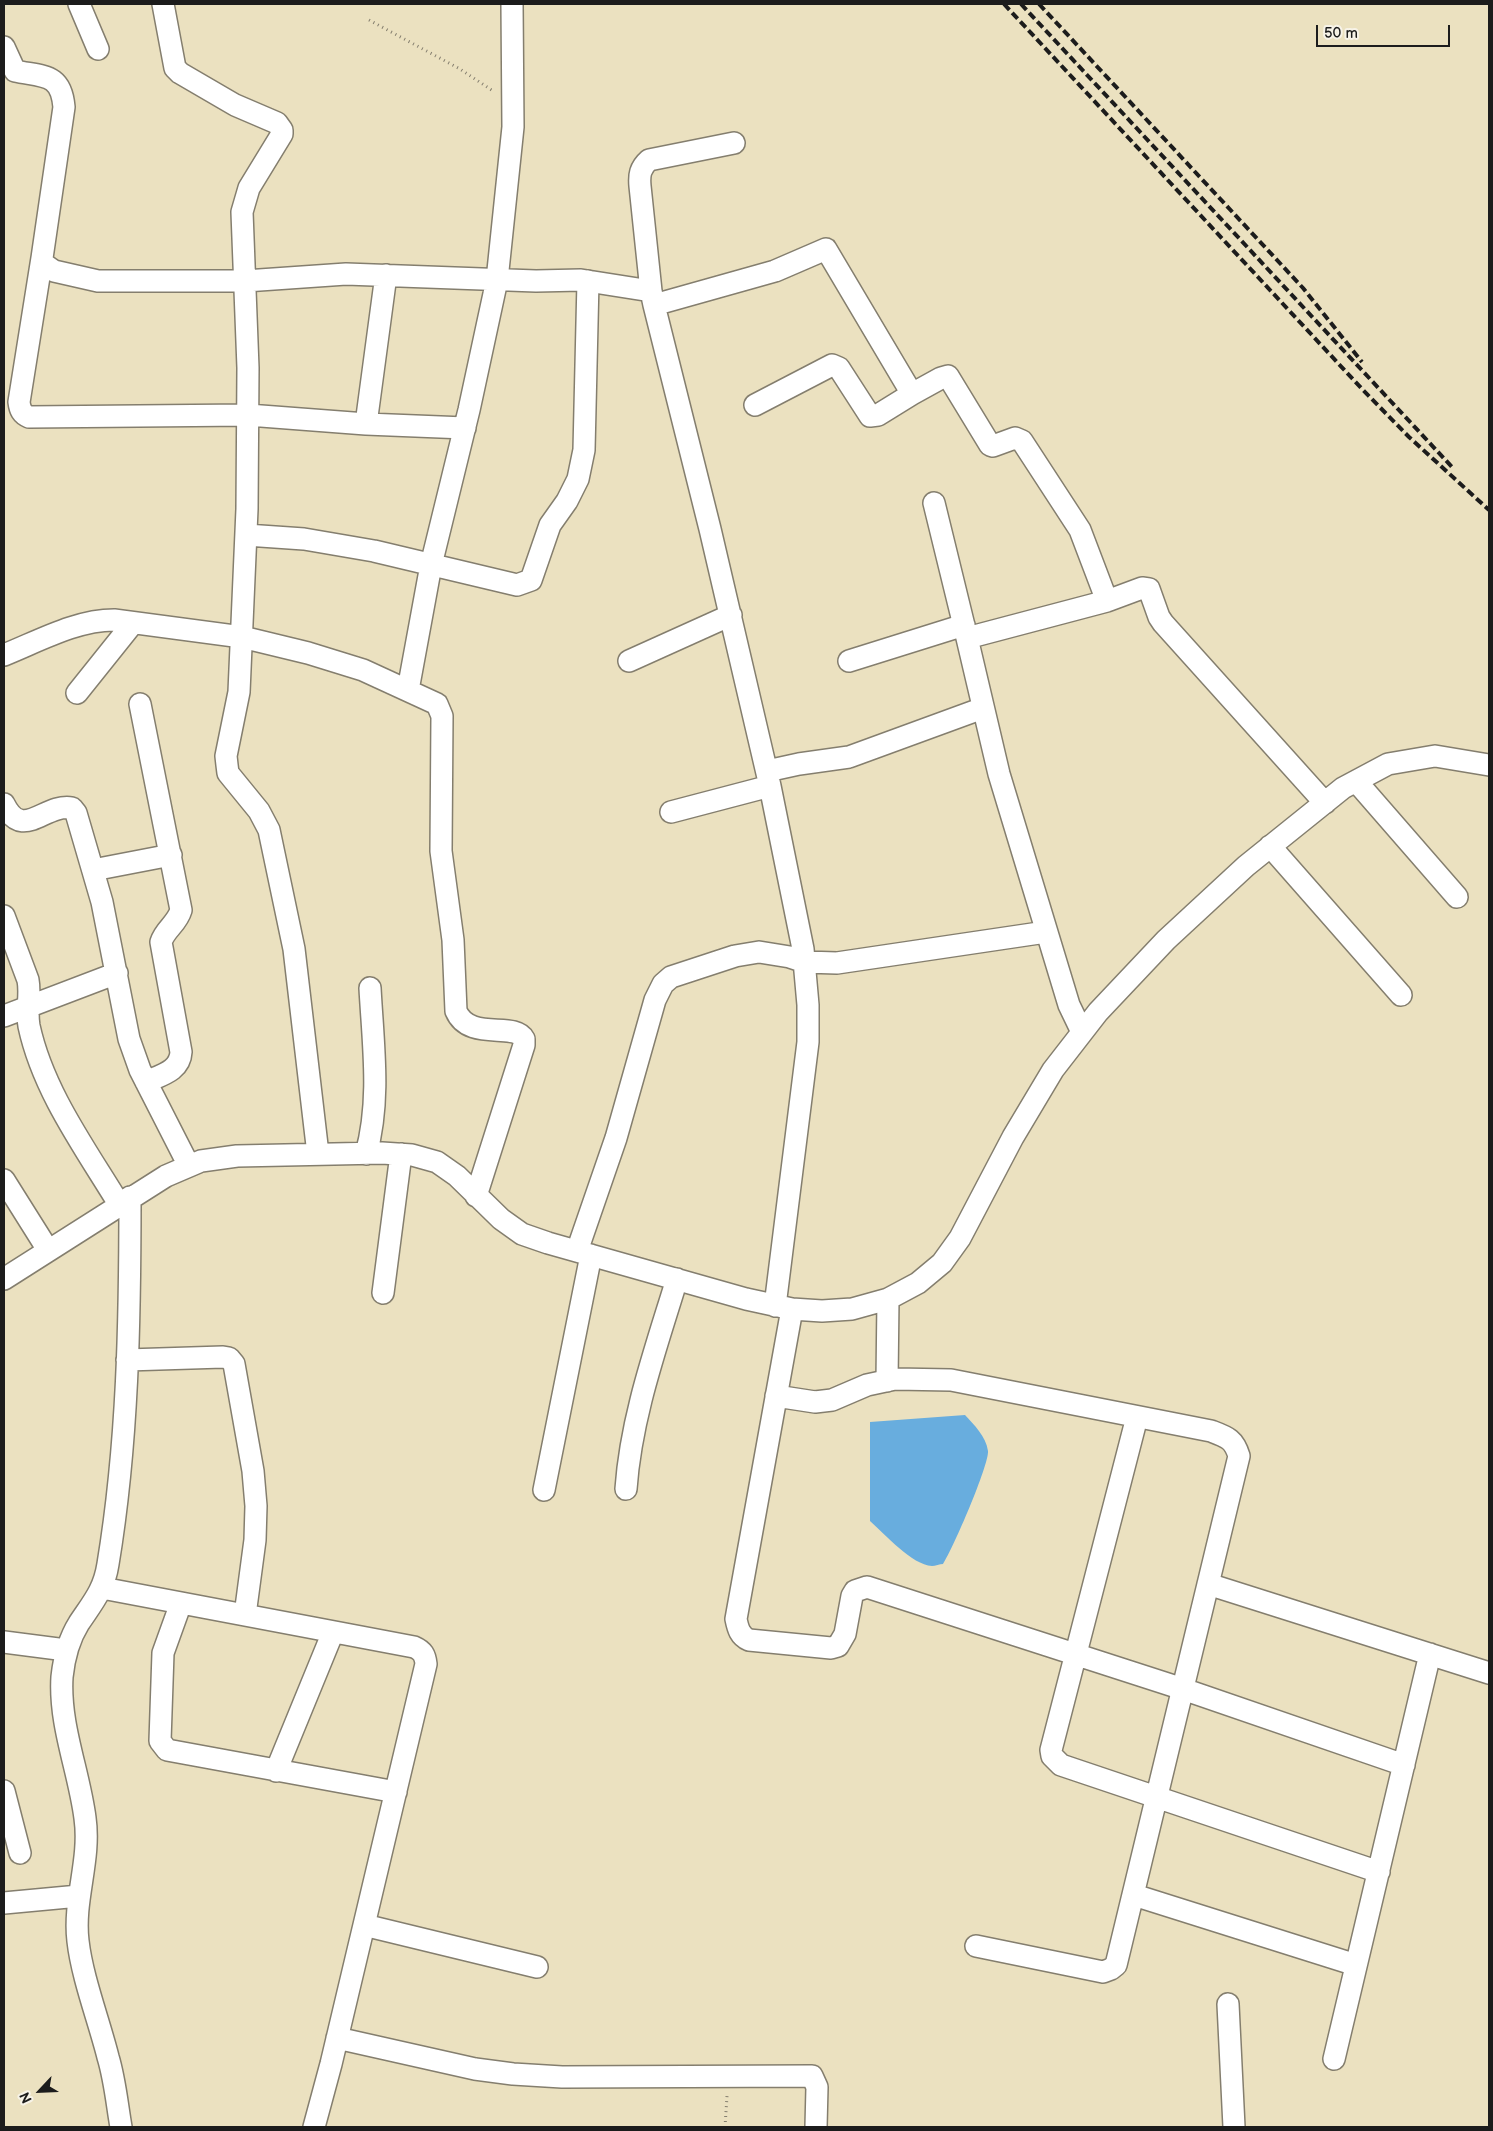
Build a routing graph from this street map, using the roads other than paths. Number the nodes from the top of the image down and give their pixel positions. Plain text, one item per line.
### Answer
1 (79, 4) edge
2 (163, 4) edge
3 (512, 4) edge
4 (4, 47) edge
5 (98, 48) dead end
6 (9, 70) edge
7 (734, 143) dead end
8 (42, 258) junction
9 (386, 275) junction
10 (497, 280) junction
11 (245, 281) junction
12 (588, 281) junction
13 (652, 298) junction
14 (912, 394) junction
15 (755, 405) dead end
16 (248, 415) junction
17 (366, 424) junction
18 (465, 428) junction
19 (934, 503) dead end
20 (246, 535) junction
21 (431, 565) junction
22 (1107, 601) junction
23 (731, 615) junction
24 (133, 623) junction
25 (966, 631) junction
26 (242, 637) junction
27 (4, 655) edge
28 (629, 661) dead end
29 (849, 661) dead end
30 (408, 690) junction
31 (77, 693) dead end
32 (140, 704) dead end
33 (983, 708) junction
34 (1489, 765) edge
35 (768, 779) junction
36 (1356, 781) junction
37 (1325, 803) junction
38 (4, 806) edge
39 (671, 812) dead end
40 (1270, 846) junction
41 (171, 854) junction
42 (93, 870) junction
43 (1457, 897) dead end
44 (4, 916) edge
45 (1046, 932) junction
46 (805, 962) junction
47 (117, 973) junction
48 (370, 988) dead end
49 (1401, 995) dead end
50 (28, 1007) junction
51 (4, 1016) edge
52 (1082, 1032) junction
53 (146, 1082) junction
54 (318, 1154) junction
55 (366, 1154) junction
56 (401, 1154) junction
57 (189, 1166) junction
58 (4, 1180) edge
59 (476, 1196) junction
60 (125, 1201) junction
61 (48, 1250) junction
62 (584, 1253) junction
63 (4, 1279) edge
64 (677, 1279) junction
65 (383, 1293) dead end
66 (888, 1298) junction
67 (783, 1307) junction
68 (127, 1360) junction
69 (888, 1381) junction
70 (776, 1396) junction
71 (1137, 1417) junction
72 (626, 1489) dead end
73 (544, 1490) dead end
74 (1208, 1584) junction
75 (102, 1588) junction
76 (181, 1603) junction
77 (245, 1615) junction
78 (333, 1632) junction
79 (4, 1642) edge
80 (66, 1650) junction
81 (1430, 1654) junction
82 (1076, 1655) junction
83 (1489, 1673) edge
84 (1183, 1689) junction
85 (1404, 1765) junction
86 (276, 1771) junction
87 (4, 1791) edge
88 (396, 1792) junction
89 (1157, 1798) junction
90 (20, 1853) dead end
91 (1379, 1872) junction
92 (1134, 1895) junction
93 (79, 1896) junction
94 (4, 1904) edge
95 (364, 1924) junction
96 (976, 1946) dead end
97 (1356, 1965) junction
98 (536, 1966) dead end
99 (1228, 2004) dead end
100 (338, 2038) junction
101 (1334, 2059) dead end
102 (120, 2127) edge
103 (314, 2127) edge
104 (816, 2127) edge
105 (1234, 2127) edge

1 - 5 street
2 - 11 street
3 - 10 street
4 - 6 street
6 - 8 street
7 - 13 street
8 - 11 street
8 - 16 street
9 - 10 street
9 - 11 street
9 - 17 street
10 - 12 street
10 - 18 street
11 - 16 street
12 - 13 street
12 - 21 street
13 - 14 street
13 - 23 street
14 - 15 street
14 - 22 street
16 - 17 street
16 - 20 street
17 - 18 street
18 - 21 street
19 - 25 street
20 - 21 street
20 - 26 street
21 - 30 street
22 - 25 street
22 - 37 street
23 - 28 street
23 - 35 street
24 - 26 street
24 - 27 street
24 - 31 street
25 - 29 street
25 - 33 street
26 - 30 street
26 - 54 street
30 - 59 street
32 - 41 street
33 - 35 street
33 - 45 street
34 - 36 street
35 - 39 street
35 - 46 street
36 - 37 street
36 - 43 street
37 - 40 street
38 - 42 street
40 - 49 street
40 - 52 street
41 - 42 street
41 - 53 street
42 - 47 street
44 - 50 street
45 - 46 street
45 - 52 street
46 - 62 street
46 - 67 street
47 - 50 street
47 - 53 street
48 - 55 street
50 - 51 street
50 - 60 street
52 - 66 street
53 - 57 street
54 - 55 street
54 - 57 street
55 - 56 street
56 - 59 street
56 - 65 street
57 - 60 street
58 - 61 street
59 - 62 street
60 - 61 street
60 - 68 street
61 - 63 street
62 - 64 street
62 - 73 street
64 - 67 street
64 - 72 street
66 - 67 street
66 - 69 street
67 - 70 street
68 - 75 street
68 - 77 street
69 - 70 street
69 - 71 street
70 - 82 street
71 - 74 street
71 - 82 street
74 - 81 street
74 - 84 street
75 - 76 street
75 - 80 street
76 - 77 street
76 - 86 street
77 - 78 street
78 - 86 street
78 - 88 street
79 - 80 street
80 - 93 street
81 - 83 street
81 - 85 street
82 - 84 street
82 - 89 street
84 - 85 street
84 - 89 street
85 - 91 street
86 - 88 street
87 - 90 street
88 - 95 street
89 - 91 street
89 - 92 street
91 - 97 street
92 - 96 street
92 - 97 street
93 - 94 street
93 - 102 street
95 - 98 street
95 - 100 street
97 - 101 street
99 - 105 street
100 - 103 street
100 - 104 street

